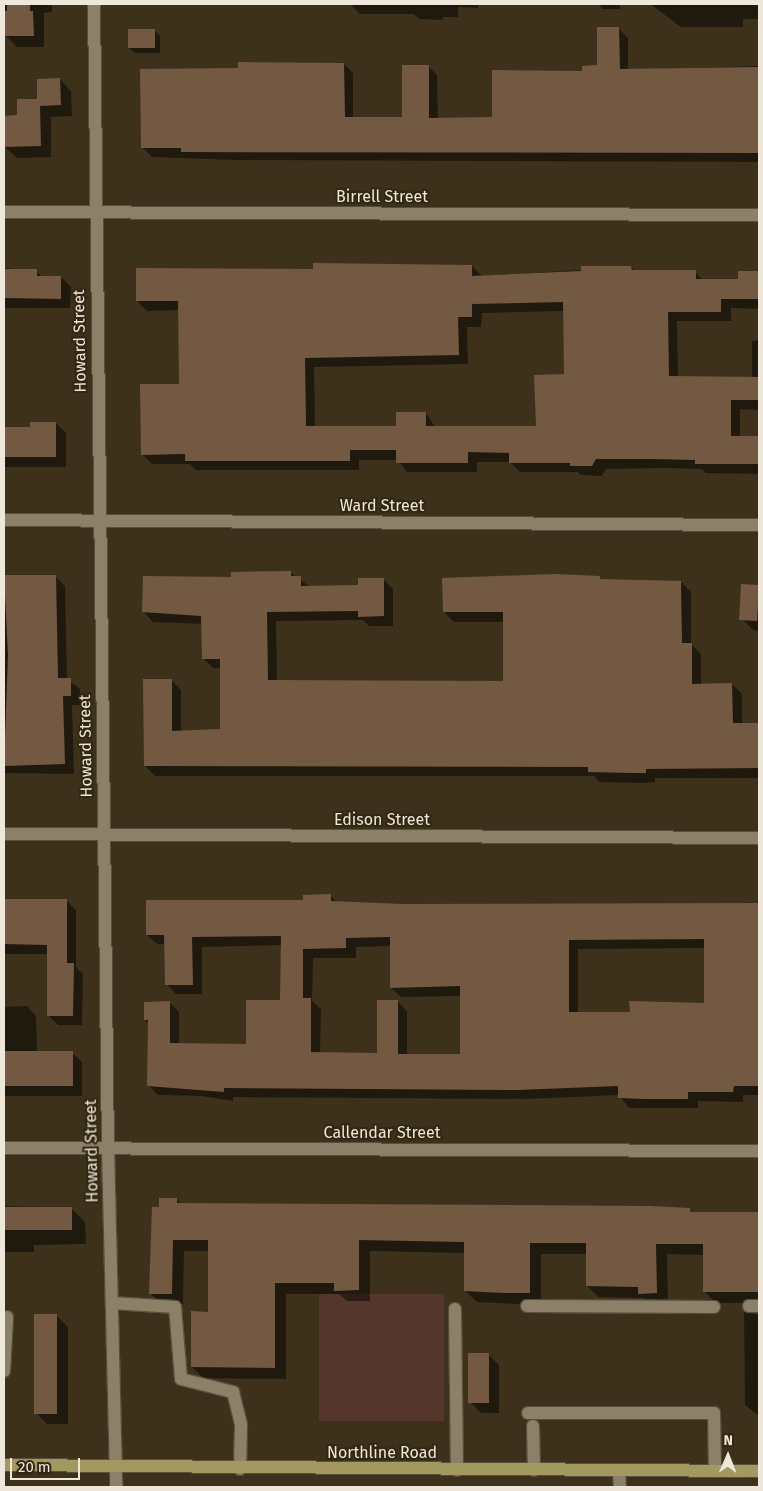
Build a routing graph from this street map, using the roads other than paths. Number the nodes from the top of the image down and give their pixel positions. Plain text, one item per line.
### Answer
1 (94, 4) edge
2 (4, 212) edge
3 (95, 212) junction
4 (759, 215) edge
5 (4, 520) edge
6 (99, 520) junction
7 (759, 525) edge
8 (4, 834) edge
9 (104, 835) junction
10 (759, 838) edge
11 (4, 1148) edge
12 (108, 1148) junction
13 (759, 1151) edge
14 (112, 1303) junction
15 (527, 1306) dead end
16 (714, 1307) dead end
17 (455, 1309) dead end
18 (7, 1317) dead end
19 (4, 1371) edge
20 (528, 1413) dead end
21 (533, 1426) dead end
22 (4, 1465) edge
23 (116, 1466) junction
24 (240, 1469) junction
25 (457, 1470) junction
26 (534, 1470) junction
27 (619, 1470) junction
28 (715, 1471) junction
29 (759, 1471) edge
30 (116, 1487) edge
31 (620, 1487) edge

1 - 3 street, Howard Street
2 - 3 street, Birrell Street
3 - 4 street, Birrell Street
3 - 6 street, Howard Street
5 - 6 street, Ward Street
6 - 7 street, Ward Street
6 - 9 street, Howard Street
8 - 9 street, Edison Street
9 - 10 street, Edison Street
9 - 12 street, Howard Street
11 - 12 street, Callendar Street
12 - 13 street, Callendar Street
12 - 14 street, Howard Street
14 - 23 street, Howard Street
14 - 24 street
15 - 16 street
17 - 25 street
18 - 19 street
20 - 28 street
21 - 26 street
22 - 23 main road, Northline Road
23 - 24 main road, Northline Road
23 - 30 street, Howard Street
24 - 25 main road, Northline Road
25 - 26 main road, Northline Road
26 - 27 main road, Northline Road
27 - 28 main road, Northline Road
27 - 31 street
28 - 29 main road, Northline Road

